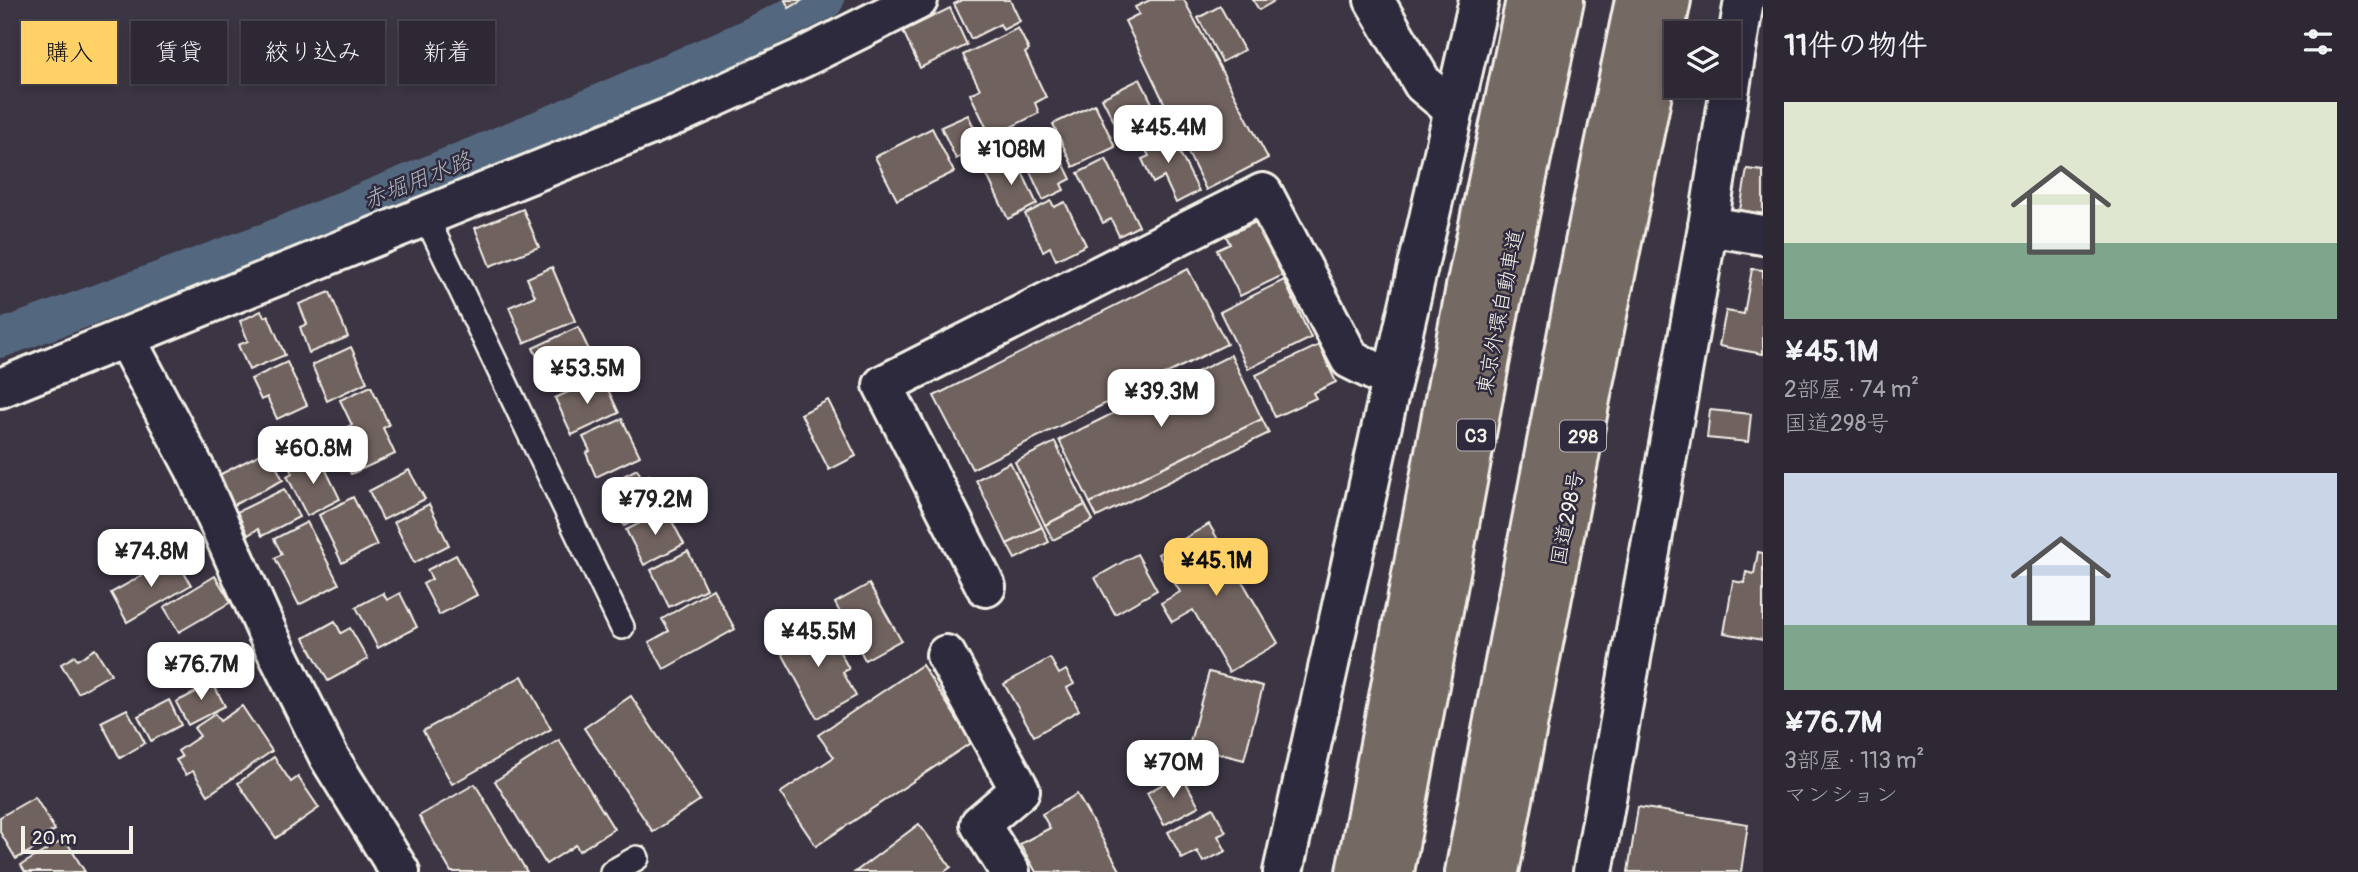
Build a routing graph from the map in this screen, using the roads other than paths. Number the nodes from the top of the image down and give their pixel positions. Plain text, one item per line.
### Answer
1 (918, 0) edge
2 (1374, 0) edge
3 (1479, 0) edge
4 (1526, 0) edge
5 (1564, 0) edge
6 (1635, 0) edge
7 (1671, 0) edge
8 (1744, 0) edge
9 (1454, 110) junction
10 (426, 217) junction
11 (1708, 226) junction
12 (1763, 235) edge
13 (127, 339) junction
14 (1392, 380) junction
15 (0, 388) edge
16 (986, 587) dead end
17 (622, 627) dead end
18 (946, 655) dead end
19 (637, 858) dead end
20 (400, 872) edge
21 (612, 872) edge
22 (1010, 872) edge
23 (1283, 872) edge
24 (1356, 872) edge
25 (1394, 872) edge
26 (1465, 872) edge
27 (1499, 872) edge
28 (1593, 872) edge

1 - 10 street
2 - 9 street
3 - 9 street
4 - 24 highway
5 - 25 highway, 東京外環自動車道 / C3
6 - 26 highway
7 - 27 highway, 国道298号 / 298
8 - 11 street
9 - 14 street
10 - 13 street
10 - 17 lane
11 - 12 street
11 - 28 street
13 - 15 street
13 - 20 street
14 - 16 street
14 - 23 street
18 - 22 street
19 - 21 lane

